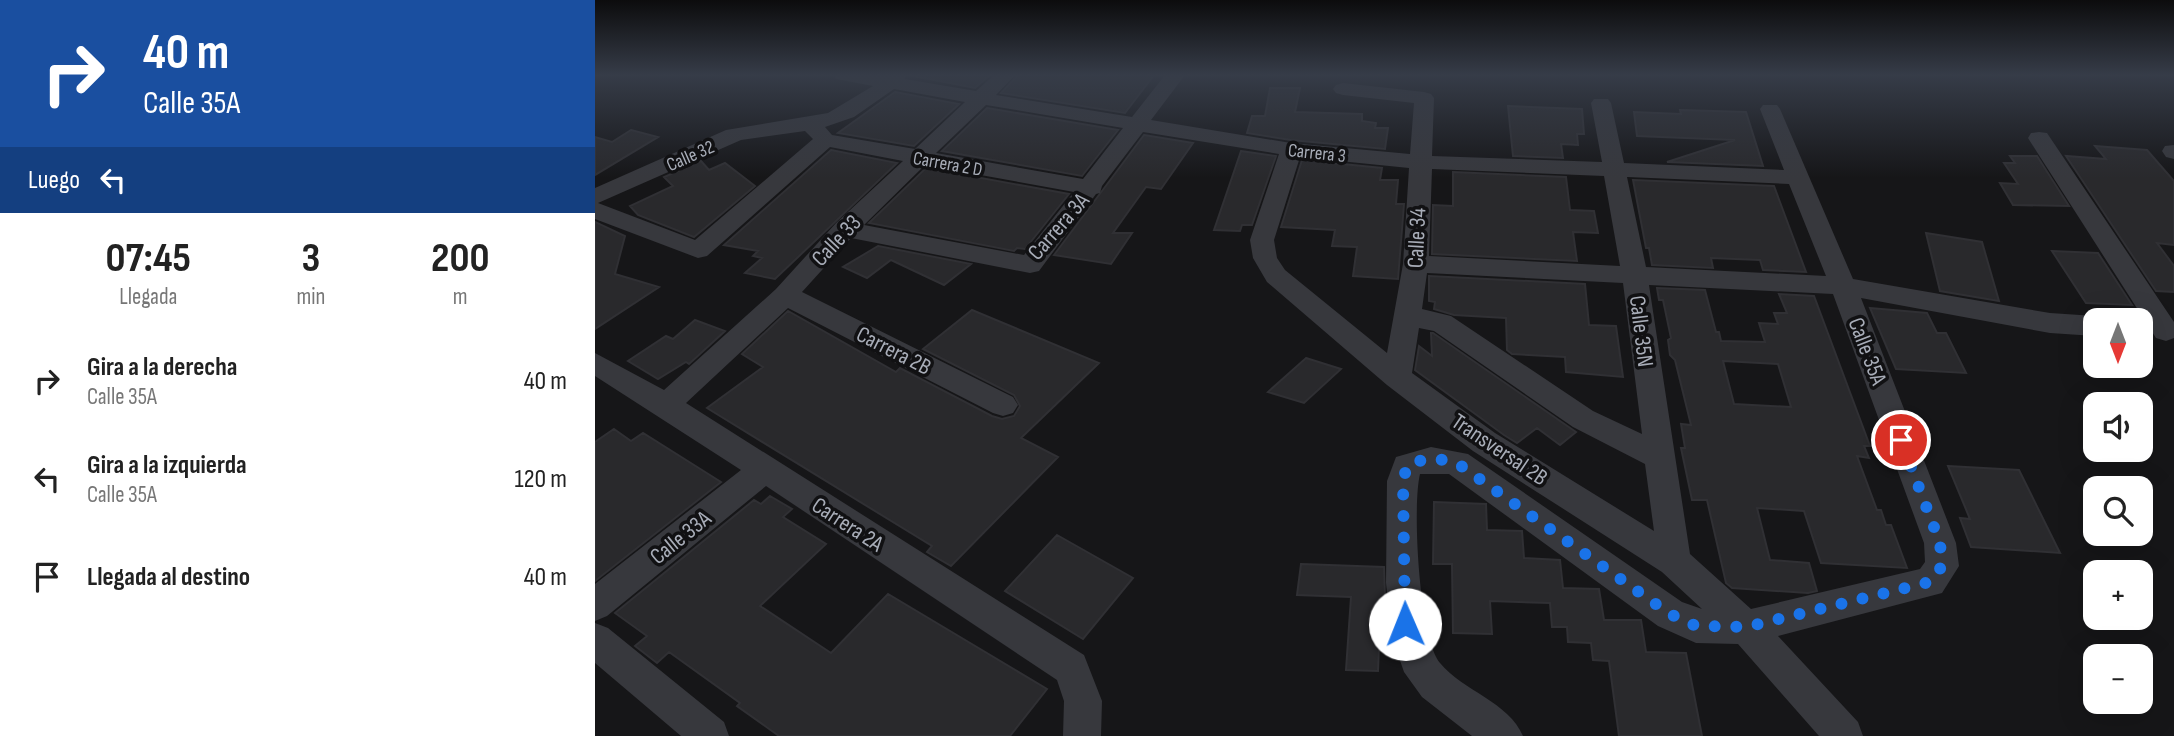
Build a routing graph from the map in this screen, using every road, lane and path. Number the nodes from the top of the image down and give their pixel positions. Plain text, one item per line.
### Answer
1 (855, 109) edge
2 (969, 109) edge
3 (1052, 109) edge
4 (1149, 109) edge
5 (1423, 109) edge
6 (1602, 109) edge
7 (1770, 109) dead end
8 (1138, 123) junction
9 (818, 132) junction
10 (2039, 138) dead end
11 (1291, 150) junction
12 (918, 158) junction
13 (1420, 162) junction
14 (1613, 170) junction
15 (1797, 177) junction
16 (1092, 187) junction
17 (595, 197) edge
18 (595, 210) edge
19 (845, 229) junction
20 (1416, 264) junction
21 (1635, 276) junction
22 (1843, 286) junction
23 (785, 295) junction
24 (1408, 316) junction
25 (2083, 325) edge
26 (2160, 331) edge
27 (595, 363) edge
28 (1397, 377) junction
29 (666, 405) junction
30 (1003, 405) dead end
31 (1658, 456) junction
32 (765, 469) junction
33 (1674, 561) junction
34 (595, 605) edge
35 (1746, 627) junction
36 (595, 640) edge
37 (1082, 718) edge
38 (710, 736) edge
39 (1504, 736) edge
40 (1844, 736) edge

1 - 9 street, Calle 32
2 - 12 street, Calle 33
3 - 8 street, Carrera 3
4 - 8 street, Carrera 3A
5 - 13 street, Calle 34
6 - 14 street, Calle 35N
7 - 15 street, Calle 35A
8 - 11 street, Carrera 3
8 - 16 street, Carrera 3A
9 - 12 street, Carrera 2 D
9 - 17 street, Calle 32
9 - 18 street, Calle 32
10 - 26 street
11 - 13 street, Carrera 3
11 - 28 street, Transversal 2B
12 - 16 street, Carrera 2 D
12 - 19 street, Calle 33
13 - 14 street, Carrera 3
13 - 20 street, Calle 34
14 - 15 street, Carrera 3
14 - 21 street, Calle 35N
15 - 22 street, Calle 35A
16 - 19 street, Carrera 3A
19 - 23 street, Calle 33
20 - 21 street
20 - 24 street, Calle 34
21 - 22 street
21 - 31 street, Calle 35N
22 - 25 street
22 - 35 street, Calle 35A
23 - 29 street, Calle 33
23 - 30 street, Carrera 2B
24 - 28 street, Calle 34
24 - 31 street
27 - 29 street, Carrera 2A
28 - 33 street, Transversal 2B
29 - 32 street, Carrera 2A
31 - 33 street, Calle 35N
32 - 34 street, Calle 33A
32 - 37 street, Carrera 2A
33 - 35 street, Transversal 2B
35 - 39 street, Calle 35A
35 - 40 street, Transversal 2B
36 - 38 street

